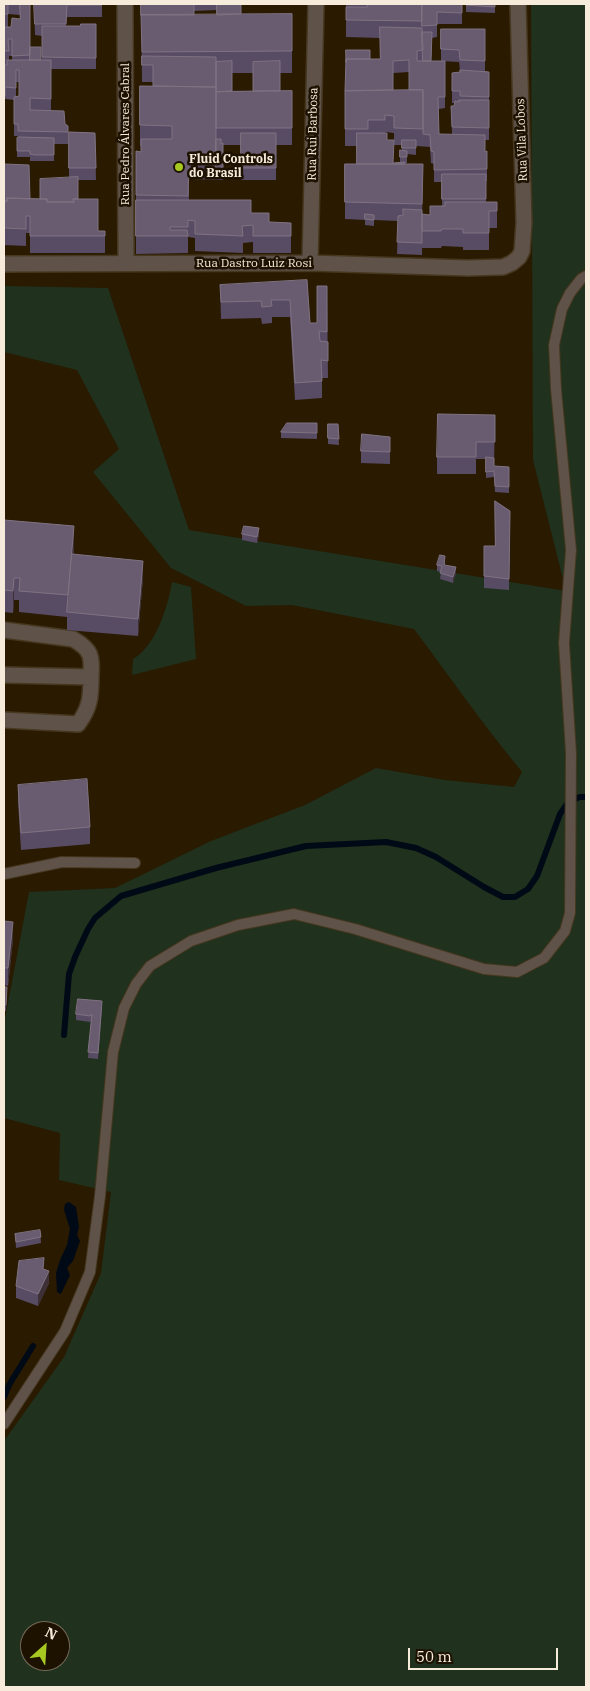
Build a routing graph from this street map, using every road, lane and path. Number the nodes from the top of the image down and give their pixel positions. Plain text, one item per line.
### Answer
1 (125, 4) edge
2 (316, 4) edge
3 (518, 4) edge
4 (126, 263) junction
5 (310, 263) junction
6 (4, 264) edge
7 (503, 267) joint
8 (586, 276) edge
9 (4, 630) edge
10 (4, 675) edge
11 (91, 677) junction
12 (4, 720) edge
13 (135, 863) dead end
14 (4, 874) edge
15 (4, 1424) edge

1 - 4 street, Rua Pedro Álvares Cabral
2 - 5 street, Rua Rui Barbosa
3 - 7 street, Rua Vila Lobos
4 - 5 street, Rua Dastro Luiz Rosi
4 - 6 street, Rua Dastro Luiz Rosi
5 - 7 street, Rua Dastro Luiz Rosi
8 - 15 lane
9 - 11 street
10 - 11 street
11 - 12 street
13 - 14 lane

